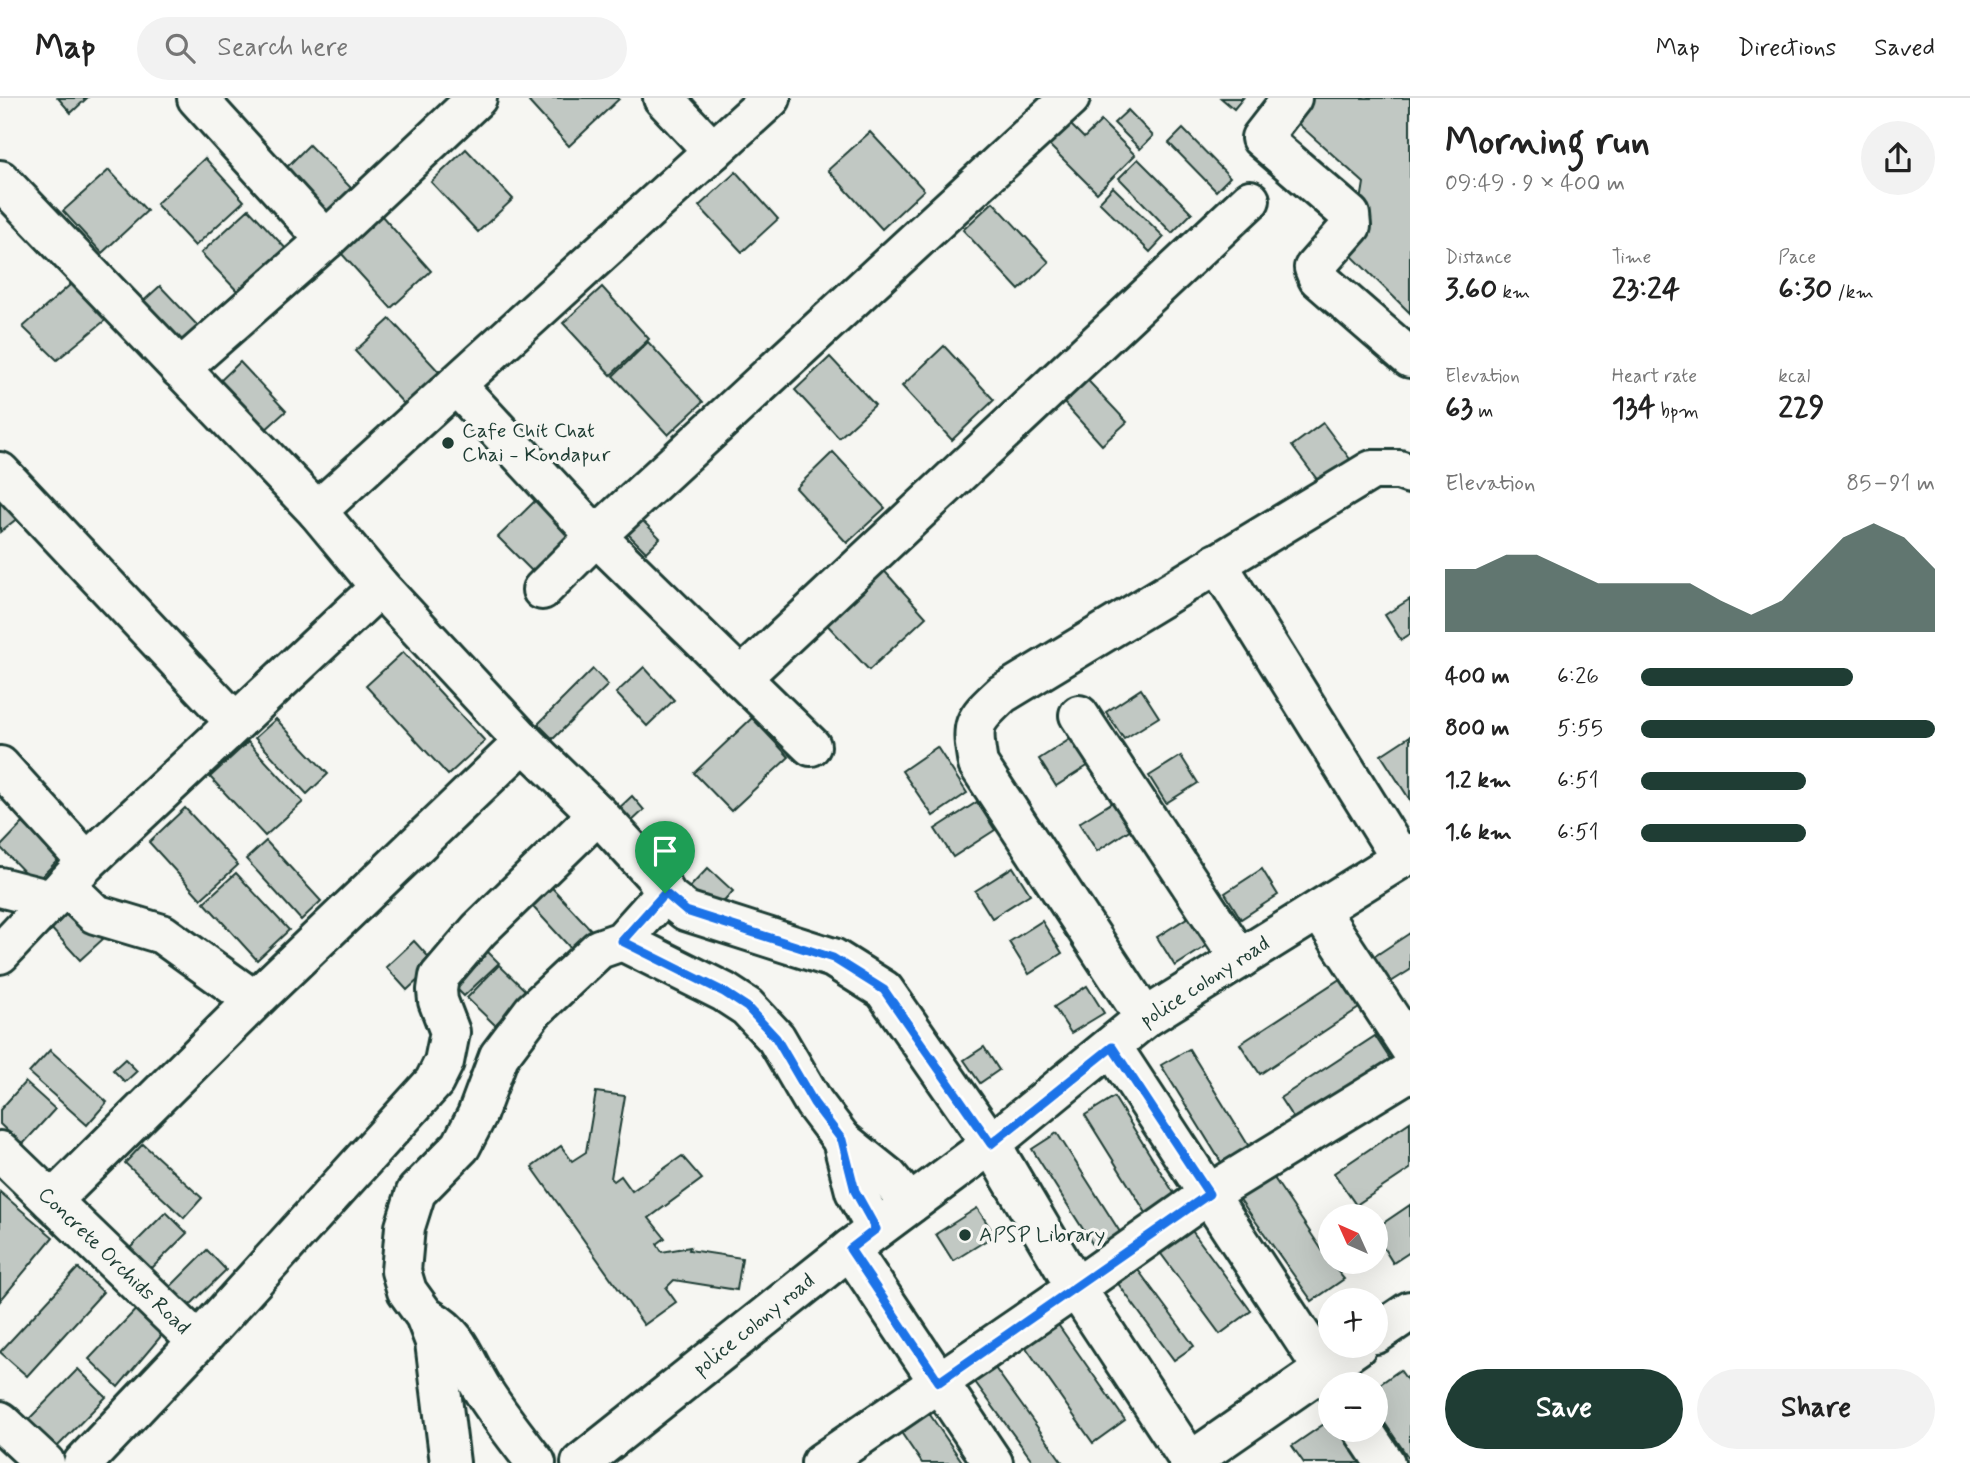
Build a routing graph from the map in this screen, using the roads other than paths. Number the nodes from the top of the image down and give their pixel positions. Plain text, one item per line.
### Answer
1 (197, 98) edge
2 (663, 98) edge
3 (771, 98) edge
4 (1070, 98) edge
5 (1292, 98) edge
6 (468, 101) edge
7 (713, 151) junction
8 (0, 180) edge
9 (1250, 200) dead end
10 (326, 240) junction
11 (1410, 358) edge
12 (180, 369) junction
13 (456, 385) junction
14 (0, 472) edge
15 (1410, 474) edge
16 (317, 511) junction
17 (596, 536) junction
18 (1217, 563) junction
19 (380, 587) junction
20 (542, 590) dead end
21 (741, 678) junction
22 (1079, 715) dead end
23 (235, 722) junction
24 (524, 742) junction
25 (811, 746) dead end
26 (0, 766) edge
27 (598, 814) junction
28 (1405, 856) edge
29 (68, 882) junction
30 (0, 887) edge
31 (665, 893) junction
32 (1319, 910) junction
33 (622, 941) junction
34 (0, 954) edge
35 (1240, 959) junction
36 (254, 1000) junction
37 (1145, 1018) junction
38 (1112, 1047) junction
39 (1410, 1048) edge
40 (1410, 1070) edge
41 (842, 1140) junction
42 (991, 1144) junction
43 (0, 1151) edge
44 (1209, 1194) junction
45 (52, 1201) junction
46 (909, 1204) junction
47 (863, 1239) junction
48 (1076, 1288) junction
49 (425, 1316) junction
50 (198, 1342) junction
51 (1345, 1358) edge
52 (1325, 1372) edge
53 (1332, 1372) edge
54 (939, 1382) junction
55 (1318, 1382) edge
56 (0, 1421) edge
57 (1371, 1442) edge
58 (1190, 1462) edge
59 (45, 1463) edge
60 (83, 1463) edge
61 (450, 1463) edge
62 (536, 1463) edge
63 (581, 1463) edge
64 (821, 1463) edge
65 (993, 1463) edge
66 (1385, 1463) edge

1 - 10 street
2 - 7 street
3 - 7 street
4 - 17 street
5 - 11 street
6 - 10 street
7 - 13 street
8 - 12 street
9 - 21 street
10 - 12 street
12 - 16 street
13 - 16 street
13 - 17 street
14 - 23 street
15 - 18 street
16 - 19 street
17 - 20 street
17 - 21 street
18 - 28 street
18 - 37 street
19 - 23 street
19 - 24 street
21 - 25 street
22 - 35 street
23 - 29 street
24 - 27 street
24 - 36 street
26 - 29 street
27 - 31 street
27 - 50 street
28 - 32 street, police colony road
29 - 30 street
29 - 34 street
29 - 36 street
31 - 33 street
31 - 42 street
32 - 35 street, police colony road
32 - 39 street
33 - 41 street
33 - 49 street
35 - 37 street, police colony road
36 - 45 street
37 - 38 street, police colony road
38 - 42 street, police colony road
38 - 44 street
40 - 44 street
41 - 46 street
41 - 47 street
42 - 46 street, police colony road
42 - 48 street
43 - 45 street, Concrete Orchids Road
44 - 48 street
44 - 52 street
45 - 50 street, Concrete Orchids Road
46 - 47 street, police colony road
47 - 54 street
47 - 63 street, police colony road
48 - 54 street
48 - 58 street
49 - 61 street
49 - 62 street
50 - 60 street
51 - 53 street
54 - 64 street
54 - 65 street
55 - 58 street
56 - 59 street
57 - 66 street

